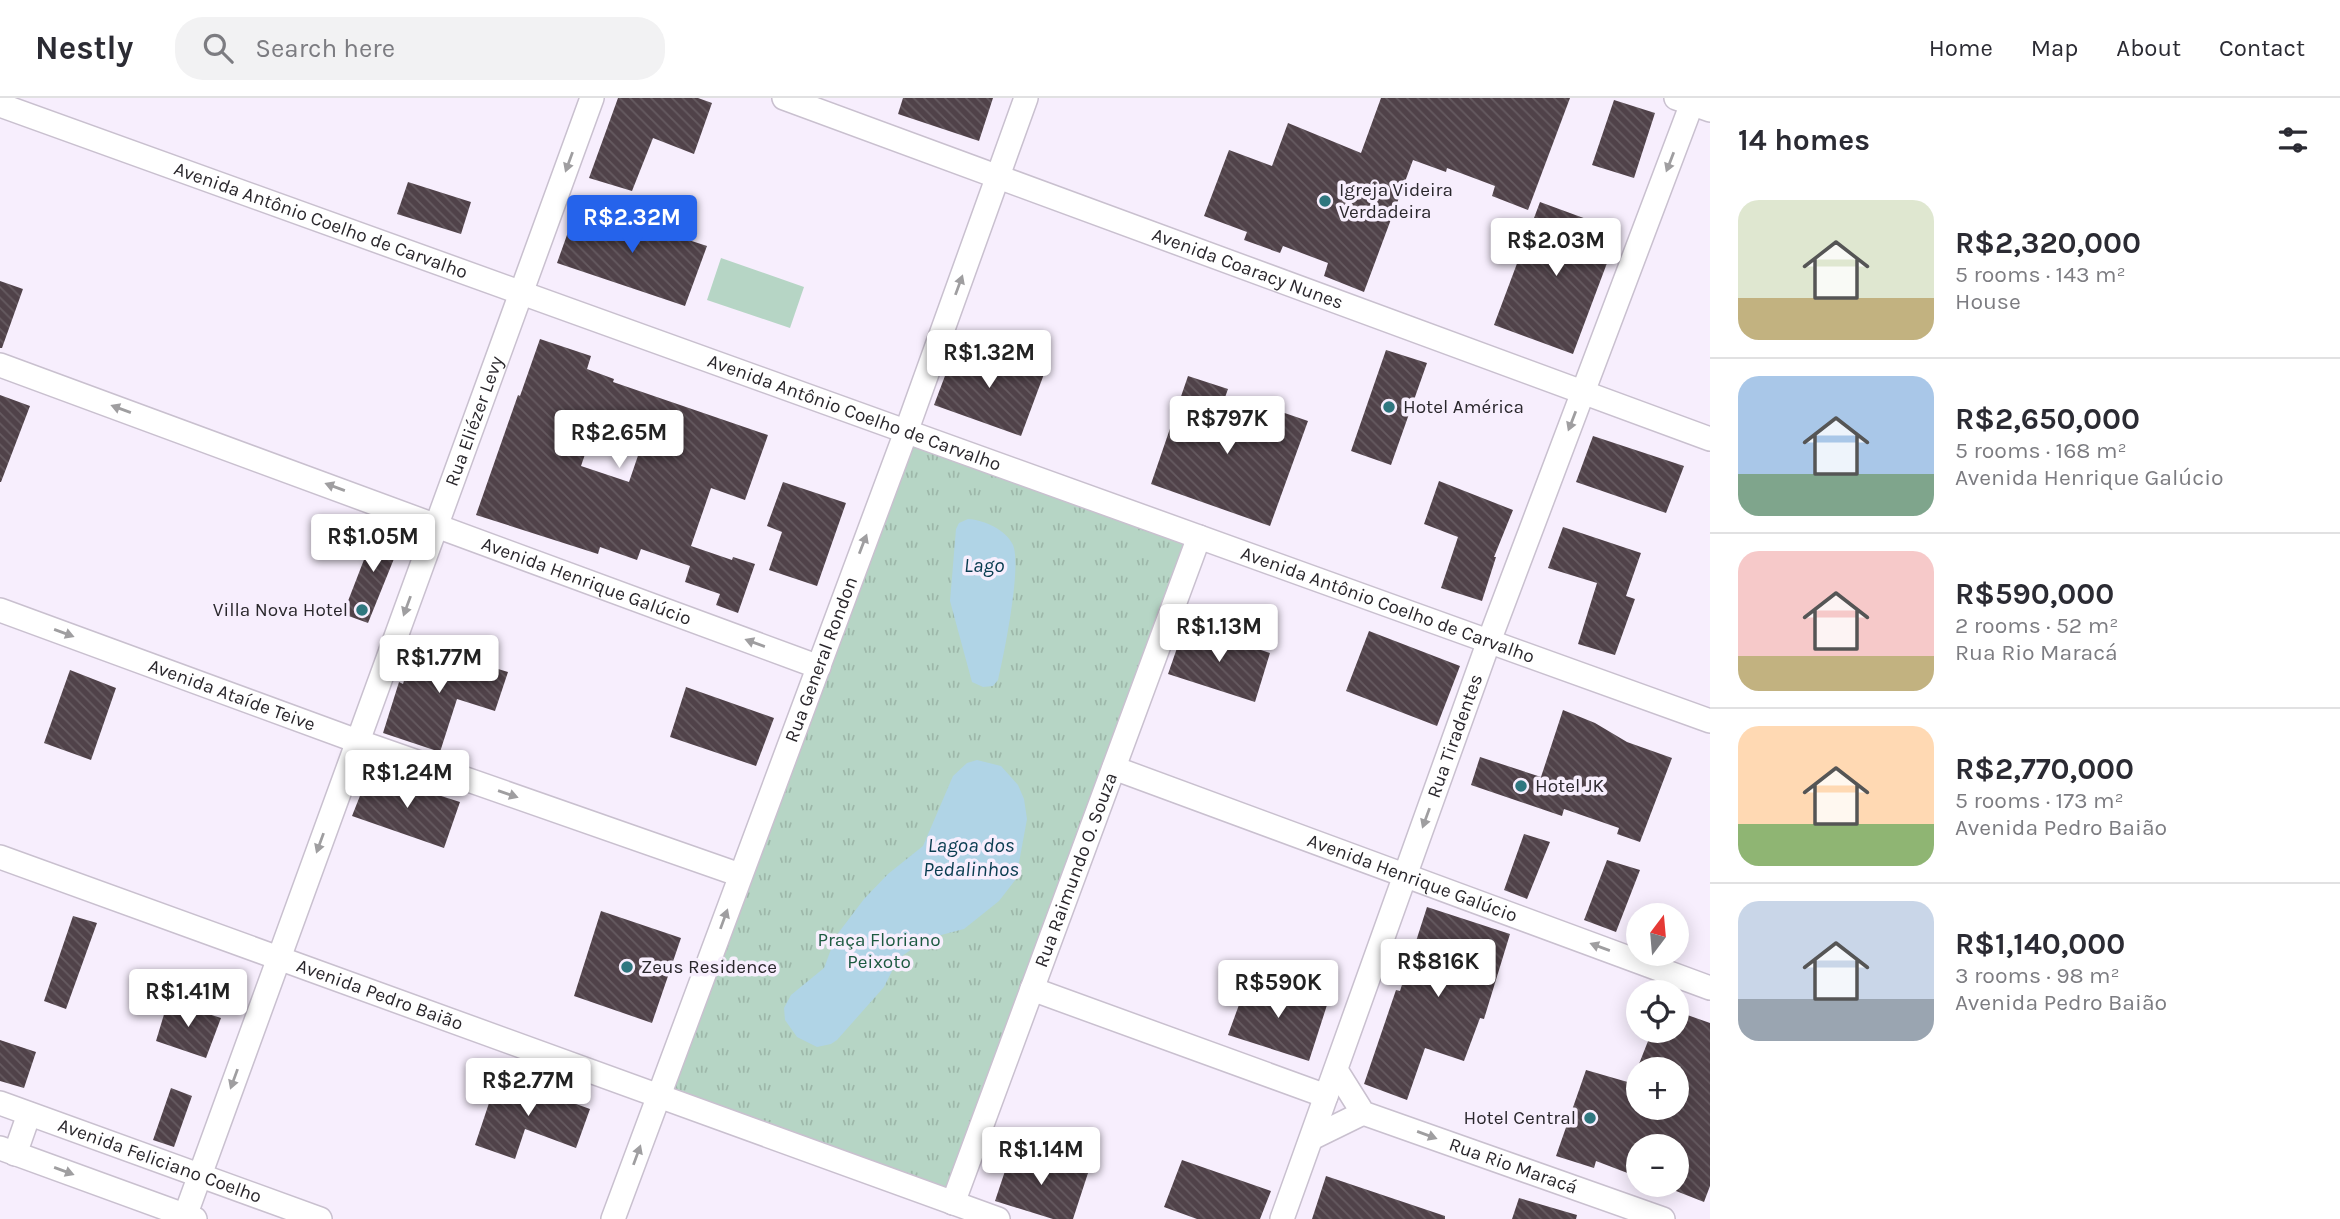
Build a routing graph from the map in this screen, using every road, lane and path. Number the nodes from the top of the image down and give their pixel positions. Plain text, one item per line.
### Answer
1 (592, 98) edge
2 (784, 98) edge
3 (1026, 98) edge
4 (1693, 102) edge
5 (0, 105) edge
6 (998, 177) junction
7 (521, 293) junction
8 (0, 365) edge
9 (1583, 392) junction
10 (905, 432) junction
11 (1710, 439) edge
12 (436, 524) junction
13 (1199, 537) junction
14 (0, 610) edge
15 (1489, 641) junction
16 (819, 667) junction
17 (1710, 720) edge
18 (357, 741) junction
19 (1114, 768) junction
20 (0, 858) edge
21 (740, 875) junction
22 (1406, 875) junction
23 (278, 958) junction
24 (1710, 988) edge
25 (1032, 989) junction
26 (1336, 1070) junction
27 (659, 1096) junction
28 (1326, 1096) junction
29 (0, 1103) edge
30 (1363, 1113) junction
31 (29, 1114) junction
32 (1311, 1138) junction
33 (7, 1151) edge
34 (199, 1177) junction
35 (953, 1203) junction
36 (188, 1218) edge
37 (320, 1219) edge
38 (613, 1219) edge
39 (998, 1219) edge
40 (1282, 1219) edge
41 (1663, 1219) edge

1 -> 7 street, Rua Eliézer Levy
2 - 6 street, Avenida Coaracy Nunes
3 - 6 street, Rua General Rondon
4 -> 9 street, Rua Tiradentes
5 - 7 street, Avenida Antônio Coelho de Carvalho
6 - 9 street, Avenida Coaracy Nunes
10 -> 6 street, Rua General Rondon
7 - 10 street, Avenida Antônio Coelho de Carvalho
7 - 12 street, Rua Eliézer Levy
12 -> 8 street, Avenida Henrique Galúcio
9 - 11 street, Avenida Coaracy Nunes
9 -> 15 street, Rua Tiradentes
10 - 13 street, Avenida Antônio Coelho de Carvalho
16 -> 10 street, Rua General Rondon
16 -> 12 street, Avenida Henrique Galúcio
12 -> 18 street, Rua Eliézer Levy
13 - 15 street, Avenida Antônio Coelho de Carvalho
13 - 19 street, Rua Raimundo O. Souza
14 -> 18 street, Avenida Ataíde Teive
15 - 17 street, Avenida Antônio Coelho de Carvalho
15 -> 22 street, Rua Tiradentes
16 - 21 street, Rua General Rondon
18 -> 21 street, Avenida Ataíde Teive
18 -> 23 street, Rua Eliézer Levy
19 - 22 street, Avenida Henrique Galúcio
19 - 25 street, Rua Raimundo O. Souza
20 - 23 street, Avenida Pedro Baião
27 -> 21 street, Rua General Rondon
24 -> 22 street, Avenida Henrique Galúcio
22 - 26 street, Rua Tiradentes
23 - 27 street, Avenida Pedro Baião
23 -> 34 street, Rua Eliézer Levy
25 - 28 street
25 - 35 street, Rua Raimundo O. Souza
26 - 28 street, Rua Tiradentes
26 - 30 street
27 - 35 street, Avenida Pedro Baião
38 -> 27 street, Rua General Rondon
28 - 32 street, Rua Tiradentes
29 - 31 street, Avenida Feliciano Coelho
30 - 32 street
30 -> 41 street, Rua Rio Maracá
31 - 33 street
31 - 34 street, Avenida Feliciano Coelho
32 - 40 street, Rua Tiradentes
33 -> 36 street
34 - 36 street, Rua Eliézer Levy
34 - 37 street, Avenida Feliciano Coelho
35 - 39 street, Avenida Pedro Baião

